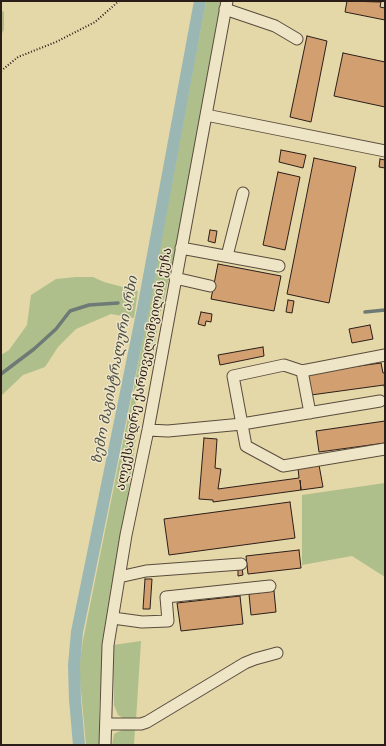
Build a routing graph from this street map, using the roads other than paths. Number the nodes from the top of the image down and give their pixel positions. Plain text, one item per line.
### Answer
1 (226, 5) edge
2 (297, 39) dead end
3 (206, 115) junction
4 (385, 151) edge
5 (243, 193) dead end
6 (181, 248) junction
7 (227, 256) junction
8 (279, 266) dead end
9 (175, 278) junction
10 (210, 286) dead end
11 (385, 355) edge
12 (302, 371) junction
13 (380, 401) dead end
14 (310, 413) junction
15 (242, 424) junction
16 (148, 430) junction
17 (385, 449) edge
18 (241, 564) dead end
19 (119, 577) junction
20 (270, 586) dead end
21 (113, 618) junction
22 (277, 653) dead end
23 (106, 724) junction
24 (105, 745) edge

1 - 2 street
1 - 3 street, ალექსანდრე ქართველიშვილის ქუჩა
3 - 4 street
3 - 6 street, ალექსანდრე ქართველიშვილის ქუჩა
5 - 7 street
6 - 7 street
6 - 9 street, ალექსანდრე ქართველიშვილის ქუჩა
7 - 8 street
9 - 10 street
9 - 16 street, ალექსანდრე ქართველიშვილის ქუჩა
11 - 12 street
12 - 14 street
12 - 15 street
13 - 14 street
14 - 15 street
15 - 16 street
15 - 17 street
16 - 19 street, ალექსანდრე ქართველიშვილის ქუჩა
18 - 19 street
19 - 21 street, ალექსანდრე ქართველიშვილის ქუჩა
20 - 21 street
21 - 23 street, ალექსანდრე ქართველიშვილის ქუჩა
22 - 23 street
23 - 24 street, ალექსანდრე ქართველიშვილის ქუჩა

